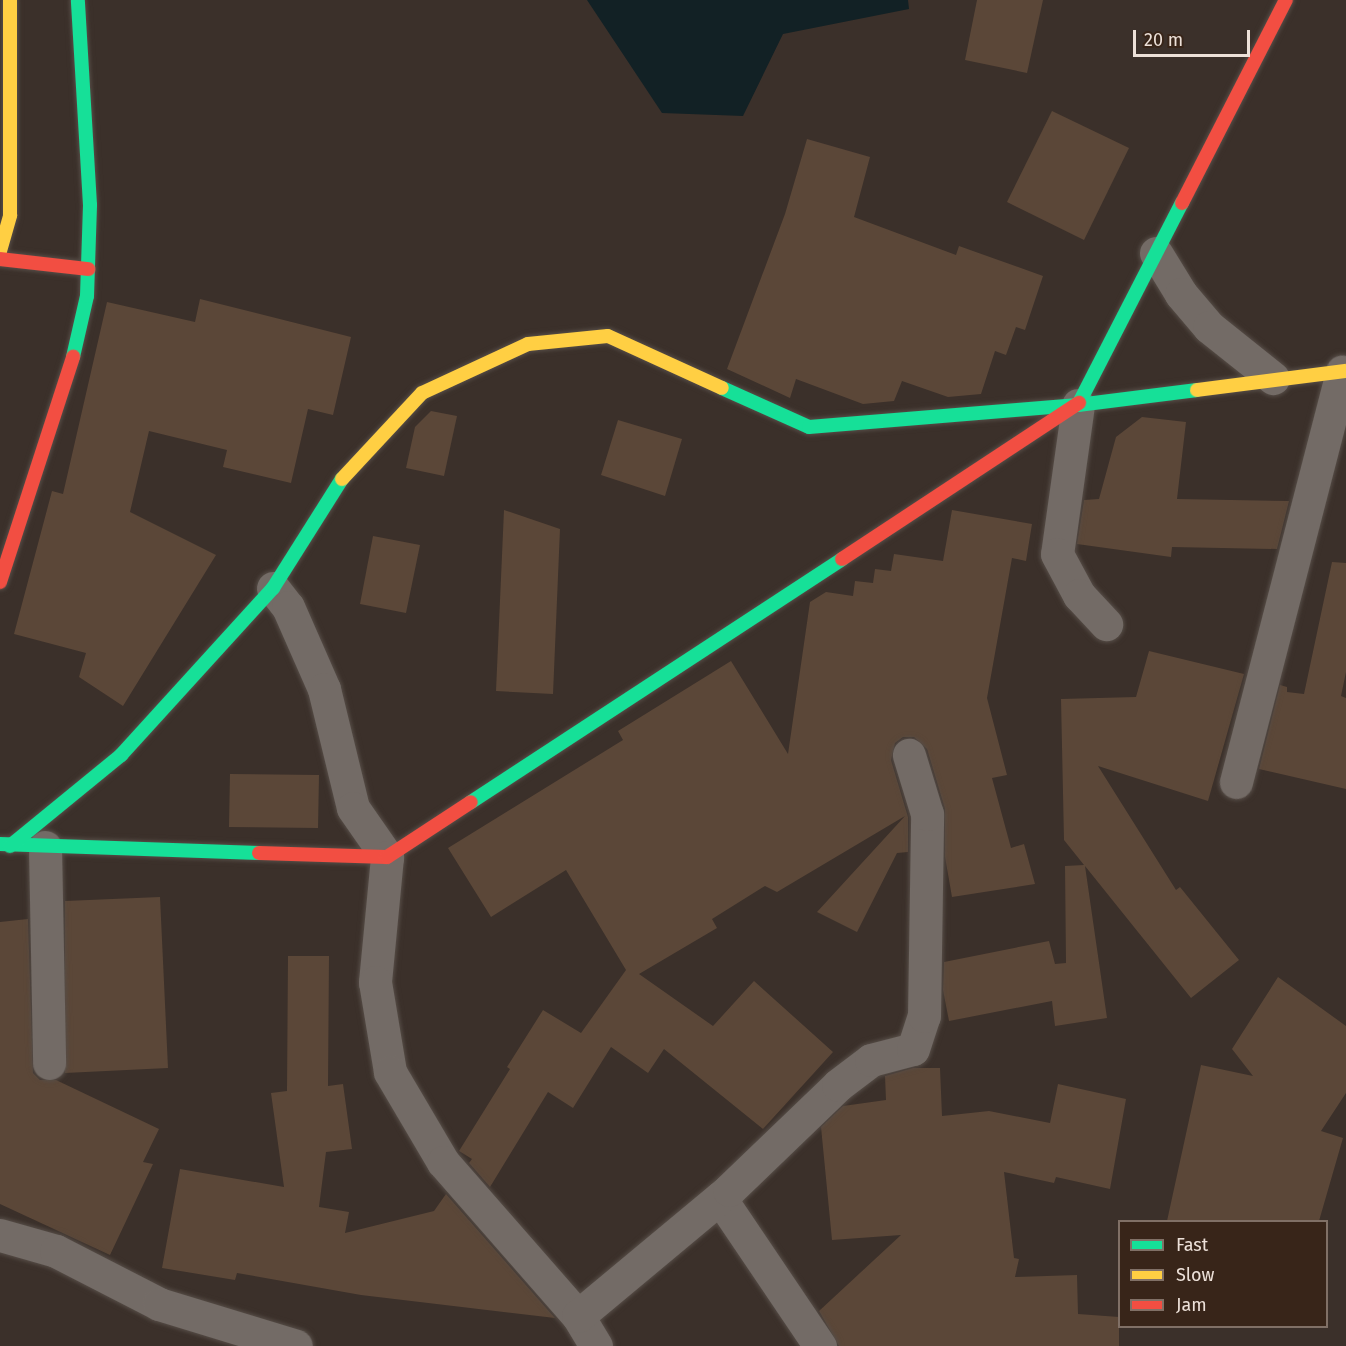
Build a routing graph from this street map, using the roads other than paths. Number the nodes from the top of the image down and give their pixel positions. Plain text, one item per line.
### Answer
1 (10, 0) edge
2 (78, 0) edge
3 (1286, 0) edge
4 (0, 251) edge
5 (1156, 253) junction
6 (0, 259) edge
7 (88, 269) junction
8 (1344, 371) edge
9 (1273, 378) junction
10 (1078, 405) junction
11 (0, 582) edge
12 (273, 588) junction
13 (1106, 624) dead end
14 (909, 755) dead end
15 (1236, 782) dead end
16 (5, 845) edge
17 (45, 847) junction
18 (387, 857) junction
19 (49, 1063) dead end
20 (720, 1198) junction
21 (0, 1235) edge
22 (578, 1316) junction
23 (203, 1332) edge
24 (296, 1346) edge
25 (596, 1346) edge
26 (820, 1346) edge

1 - 4 street
2 - 7 street
3 - 5 street
5 - 9 street
5 - 10 street
6 - 7 street
7 - 11 street
8 - 9 street
8 - 15 street
9 - 10 street
10 - 12 street
10 - 13 street
10 - 18 street
12 - 16 street
12 - 18 street
14 - 20 street
16 - 17 street
17 - 18 street
17 - 19 street
18 - 22 street
20 - 22 street
20 - 26 street
21 - 23 street
22 - 25 street
23 - 24 street

